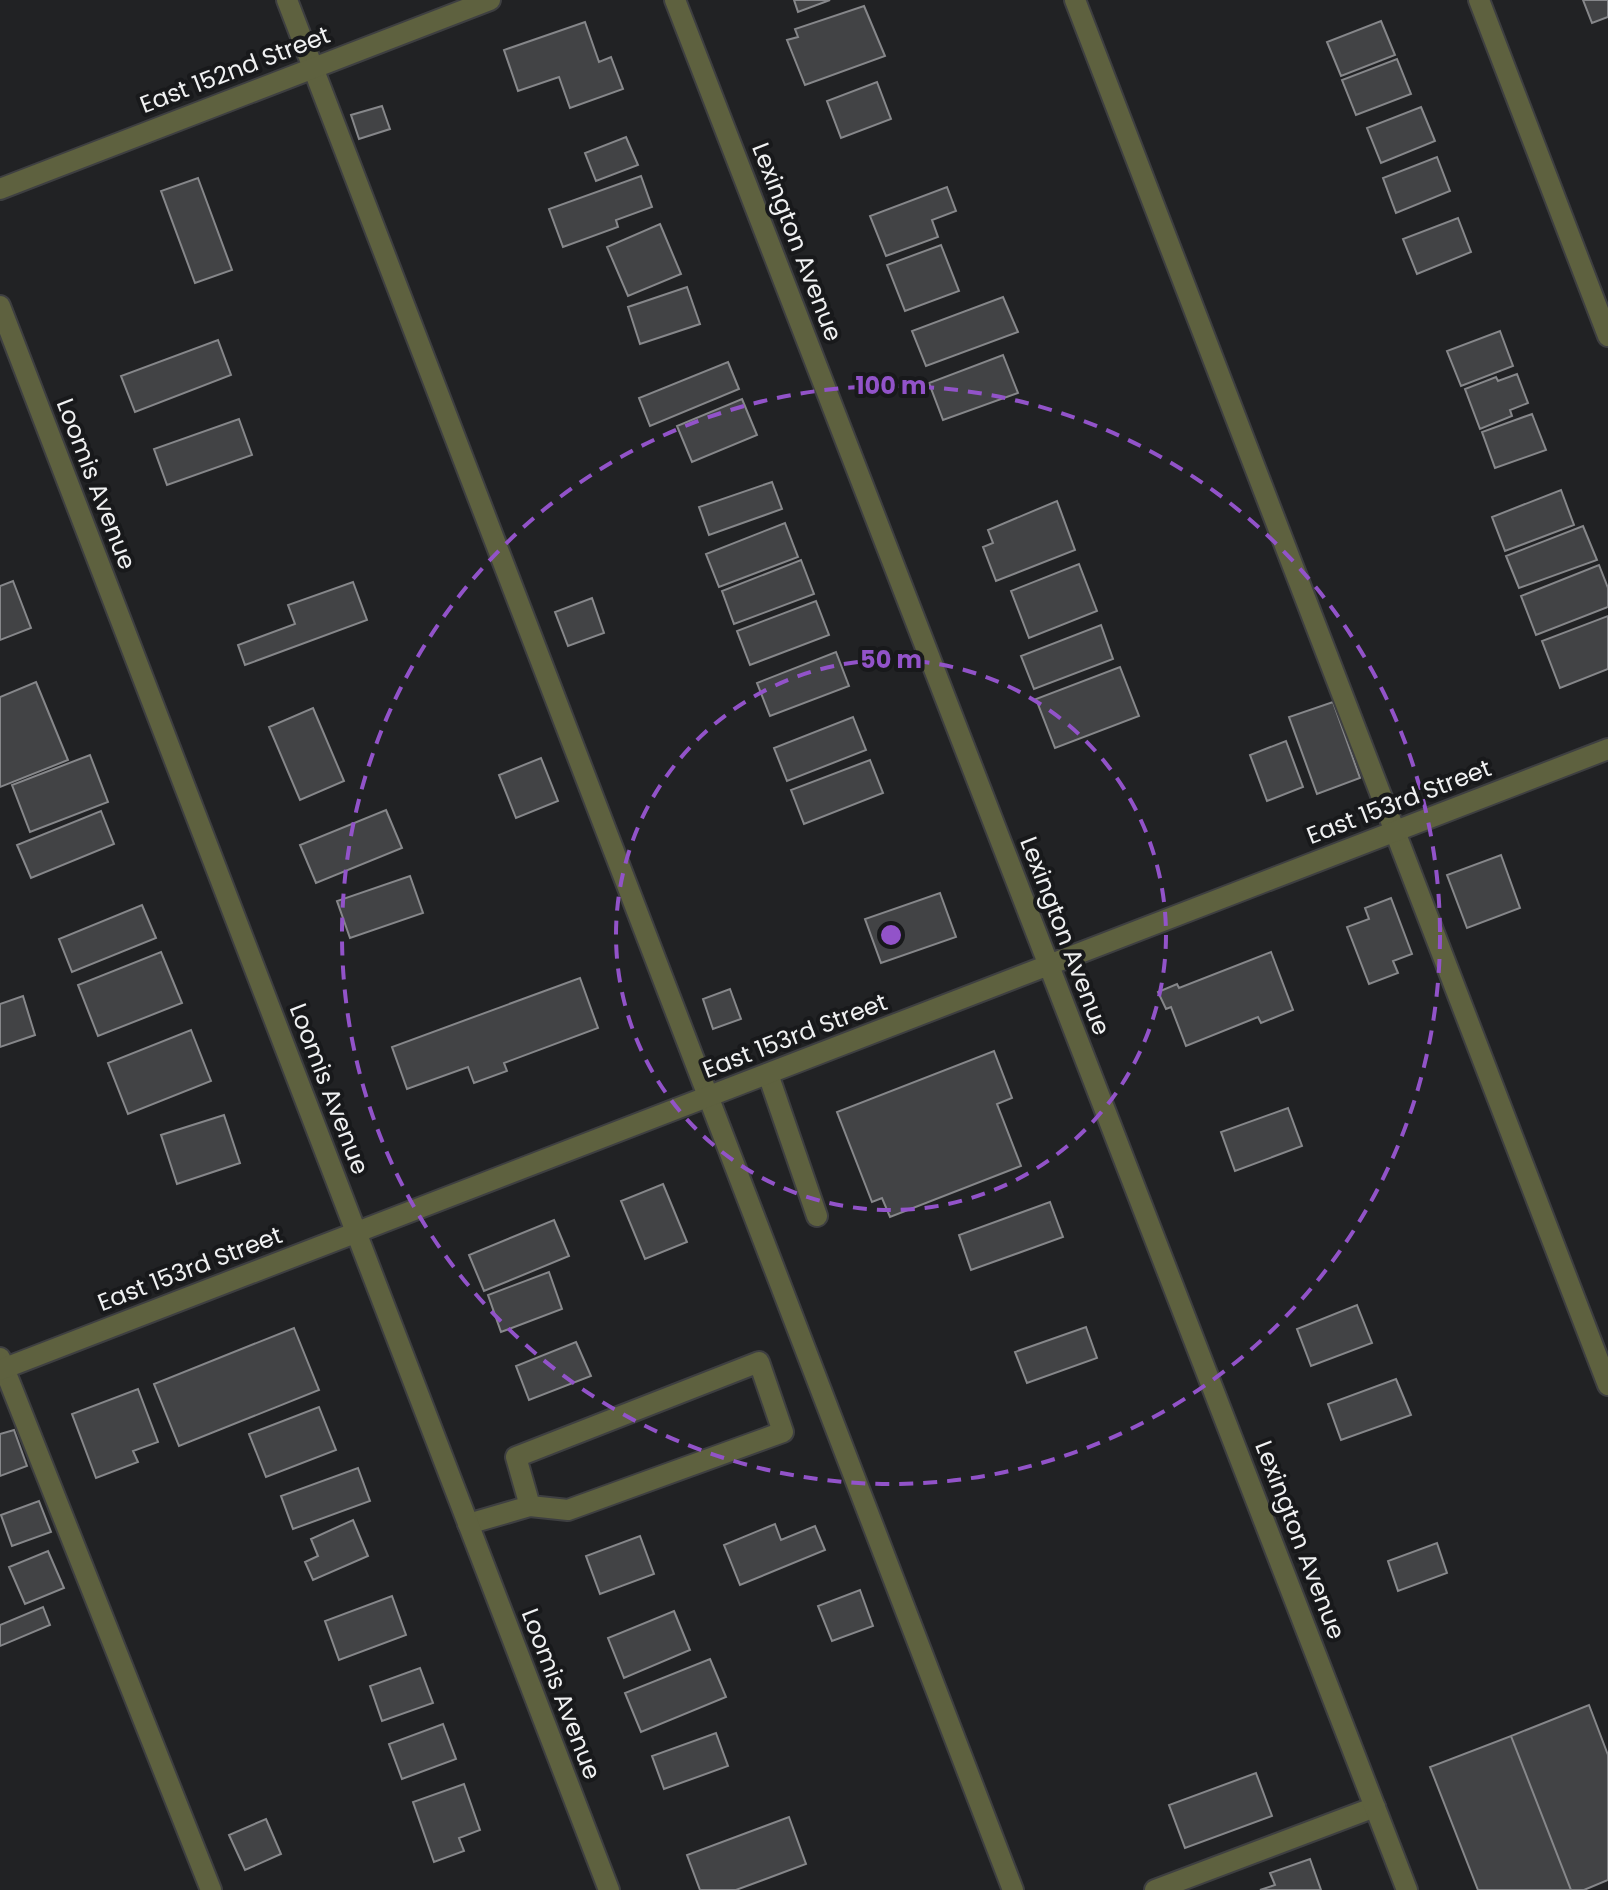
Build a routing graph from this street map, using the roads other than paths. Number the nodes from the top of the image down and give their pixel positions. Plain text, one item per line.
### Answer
1 (287, 0) edge
2 (490, 0) edge
3 (675, 0) edge
4 (1075, 0) edge
5 (1479, 0) edge
6 (313, 68) junction
7 (0, 189) edge
8 (0, 306) edge
9 (1608, 336) edge
10 (1608, 749) edge
11 (1395, 832) junction
12 (1049, 965) junction
13 (768, 1074) junction
14 (708, 1097) junction
15 (817, 1216) dead end
16 (356, 1233) junction
17 (1, 1366) edge
18 (1608, 1385) edge
19 (530, 1506) junction
20 (468, 1524) junction
21 (1375, 1807) junction
22 (211, 1890) edge
23 (609, 1890) edge
24 (1013, 1890) edge
25 (1155, 1890) edge
26 (1407, 1890) edge

1 - 6 street
2 - 6 street, East 152nd Street
3 - 12 street, Lexington Avenue
4 - 11 street
5 - 9 street
6 - 7 street, East 152nd Street
6 - 14 street
8 - 16 street, Loomis Avenue
10 - 11 street, East 153rd Street
11 - 12 street, East 153rd Street
11 - 18 street
12 - 13 street, East 153rd Street
12 - 21 street, Lexington Avenue
13 - 14 street, East 153rd Street
13 - 15 street
14 - 16 street, East 153rd Street
14 - 24 street
16 - 17 street, East 153rd Street
16 - 20 street, Loomis Avenue
17 - 22 street
19 - 19 street
19 - 20 street
20 - 23 street, Loomis Avenue
21 - 25 street
21 - 26 street, Lexington Avenue

